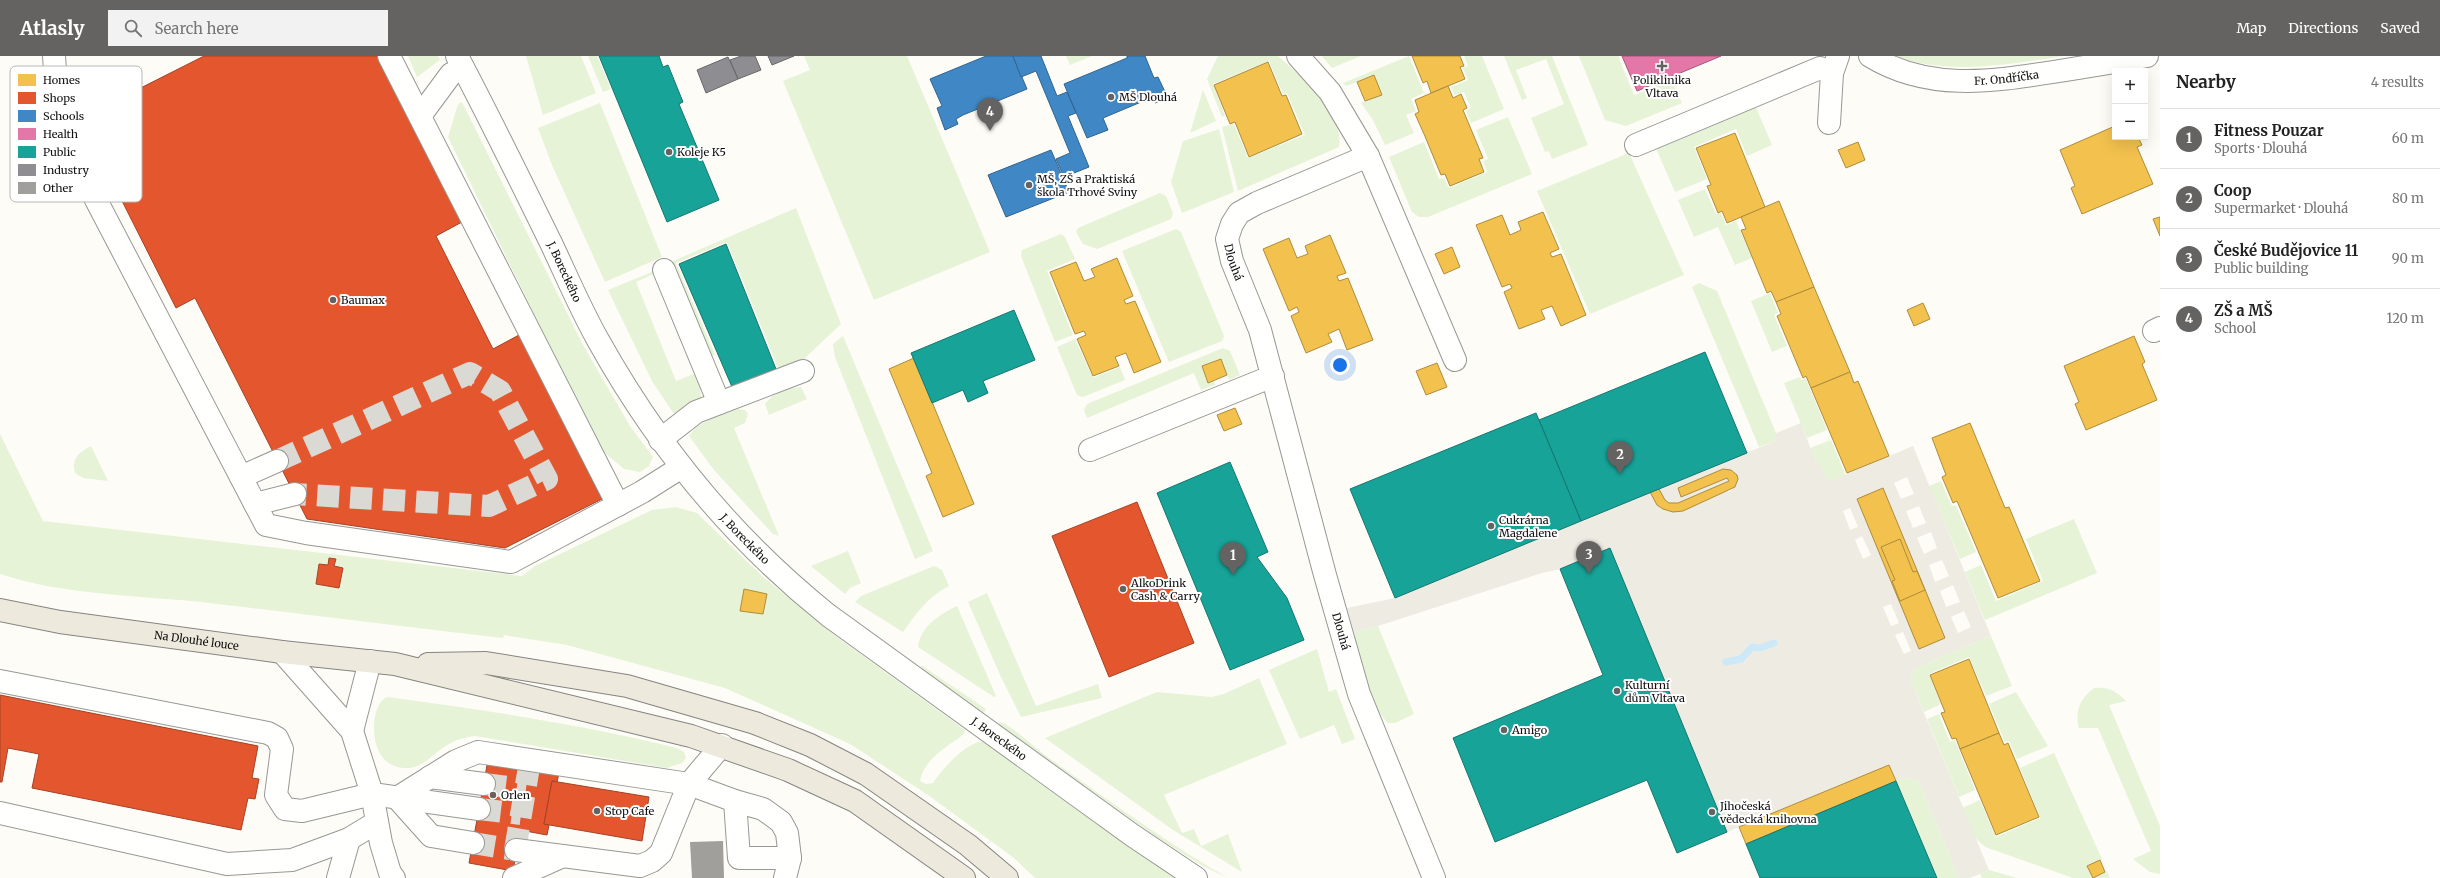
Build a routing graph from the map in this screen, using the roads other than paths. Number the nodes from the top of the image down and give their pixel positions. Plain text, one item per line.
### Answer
1 (389, 56) edge
2 (1298, 56) edge
3 (1870, 56) edge
4 (2147, 56) edge
5 (460, 62) edge
6 (1835, 65) edge
7 (420, 116) junction
8 (1830, 123) dead end
9 (1636, 144) dead end
10 (1368, 156) junction
11 (97, 202) edge
12 (664, 270) dead end
13 (1455, 360) dead end
14 (804, 371) dead end
15 (1273, 376) junction
16 (719, 403) junction
17 (660, 440) junction
18 (1090, 450) dead end
19 (278, 461) tunnel mouth
20 (680, 468) junction
21 (241, 477) junction
22 (295, 494) tunnel mouth
23 (255, 504) junction
24 (618, 505) junction
25 (0, 610) edge
26 (282, 652) junction
27 (370, 661) junction
28 (395, 664) junction
29 (0, 681) edge
30 (352, 731) junction
31 (722, 745) junction
32 (430, 777) junction
33 (484, 784) tunnel mouth
34 (690, 784) junction
35 (372, 794) junction
36 (397, 798) junction
37 (735, 801) junction
38 (479, 809) tunnel mouth
39 (0, 813) edge
40 (377, 822) junction
41 (349, 839) junction
42 (473, 843) tunnel mouth
43 (516, 850) tunnel mouth
44 (563, 856) junction
45 (788, 868) edge
46 (618, 870) edge
47 (338, 878) edge
48 (394, 878) edge
49 (514, 878) edge
50 (964, 878) edge
51 (1007, 878) edge
52 (1196, 878) edge
53 (1434, 878) edge

1 - 7 street
2 - 10 street
3 - 4 street, Fr. Ondříčka
5 - 7 street
5 - 17 street, J. Boreckého
6 - 8 street
6 - 9 street
7 - 24 street
10 - 13 street
10 - 15 street, Dlouhá
11 - 21 street
12 - 16 street
14 - 16 street
15 - 18 street
15 - 53 street, Dlouhá
16 - 17 street
17 - 20 street, J. Boreckého
19 - 21 street
20 - 24 street
20 - 52 street, J. Boreckého
21 - 23 street
22 - 23 street
23 - 24 street
25 - 26 main road, Na Dlouhé louce
26 - 27 main road, Na Dlouhé louce
26 - 30 street
27 - 28 main road, Na Dlouhé louce
27 - 30 street
28 - 31 main road
28 - 51 main road
29 - 35 street
30 - 35 street
31 - 34 street
31 - 50 main road
32 - 33 street
32 - 34 street
32 - 36 street
34 - 37 street
34 - 46 street
35 - 36 street
35 - 40 street
36 - 38 street
36 - 42 street
37 - 45 street
37 - 45 street
39 - 41 street
40 - 41 street
40 - 48 street
41 - 47 street
43 - 44 street
44 - 46 street
44 - 49 street

